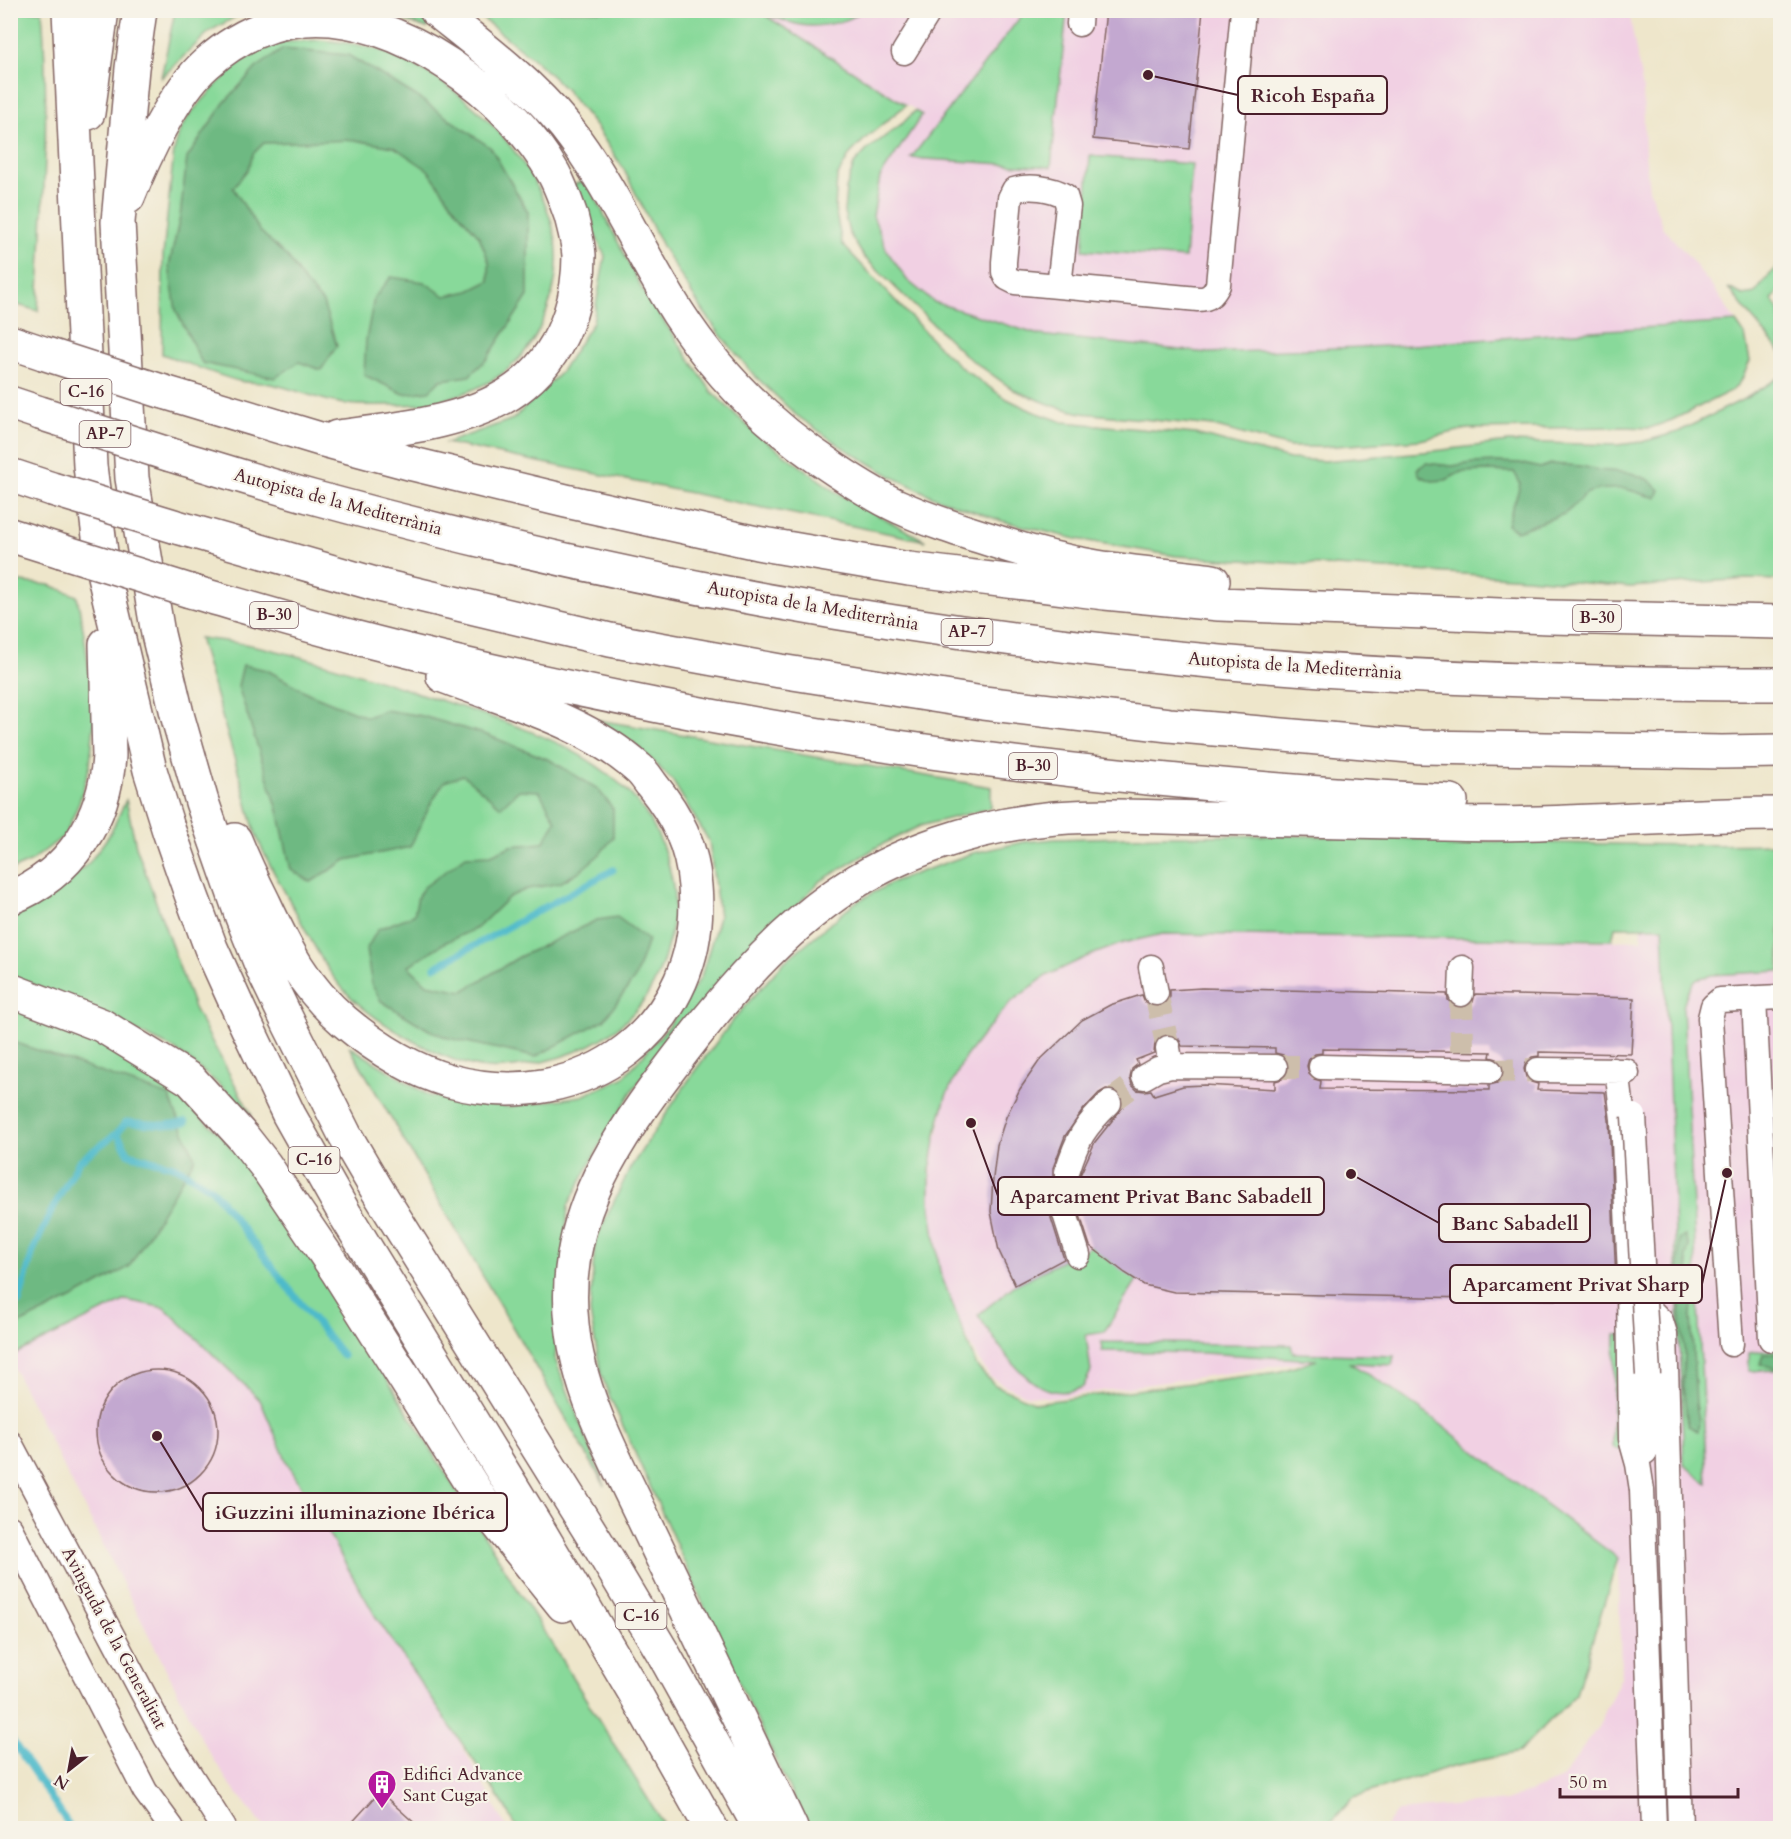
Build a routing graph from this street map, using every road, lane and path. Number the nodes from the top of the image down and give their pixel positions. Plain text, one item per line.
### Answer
1 (69, 10) edge
2 (102, 10) edge
3 (140, 10) edge
4 (436, 10) edge
5 (930, 10) edge
6 (1243, 10) edge
7 (904, 52) dead end
8 (78, 207) junction
9 (118, 222) junction
10 (1059, 286) dead end
11 (10, 342) edge
12 (25, 408) edge
13 (320, 439) junction
14 (10, 475) edge
15 (10, 535) edge
16 (10, 542) edge
17 (54, 549) junction
18 (105, 576) junction
19 (1414, 613) junction
20 (1780, 622) edge
21 (158, 634) junction
22 (358, 638) junction
23 (1780, 684) edge
24 (1780, 751) edge
25 (1719, 814) junction
26 (1780, 814) edge
27 (10, 898) edge
28 (1151, 967) dead end
29 (1462, 969) dead end
30 (10, 990) edge
31 (1156, 993) tunnel mouth
32 (1461, 994) tunnel mouth
33 (1780, 997) edge
34 (1754, 998) junction
35 (1275, 1067) tunnel mouth
36 (1321, 1067) tunnel mouth
37 (1538, 1070) tunnel mouth
38 (1613, 1070) junction
39 (1490, 1071) tunnel mouth
40 (1144, 1077) tunnel mouth
41 (1109, 1103) tunnel mouth
42 (1067, 1172) tunnel mouth
43 (1067, 1220) tunnel mouth
44 (1078, 1255) dead end
45 (1629, 1281) junction
46 (1771, 1340) dead end
47 (1731, 1344) dead end
48 (10, 1443) edge
49 (1642, 1491) junction
50 (12, 1532) edge
51 (635, 1693) junction
52 (172, 1828) edge
53 (224, 1828) edge
54 (711, 1828) edge
55 (760, 1828) edge
56 (792, 1828) edge
57 (1654, 1828) edge
58 (1680, 1828) edge

1 - 8 highway
2 - 8 highway, C-16
3 - 9 highway, C-16
4 - 19 highway
5 - 7 street
6 - 10 street
8 - 18 highway, C-16
9 - 13 highway
9 - 21 highway, C-16
11 - 13 highway, B-30, bridge
12 - 23 highway, Autopista de la Mediterrània / AP-7, bridge
13 - 19 highway, B-30
14 - 24 highway, bridge
15 - 17 highway, B-30
16 - 17 highway
17 - 22 highway, B-30, bridge
18 - 27 highway
18 - 51 highway, C-16
19 - 20 highway, B-30
21 - 22 highway
21 - 55 highway, C-16
22 - 25 highway, B-30
25 - 26 highway, B-30
25 - 56 highway
28 - 31 street
29 - 32 street
30 - 51 highway
33 - 34 street
34 - 46 street
34 - 47 street
35 - 40 street
36 - 39 street
37 - 38 street
38 - 45 street
38 - 49 street, bridge
41 - 42 street
43 - 44 street
45 - 49 street
45 - 58 street
48 - 53 street, Avinguda de la Generalitat
49 - 57 street
50 - 52 street
51 - 54 highway, C-16

